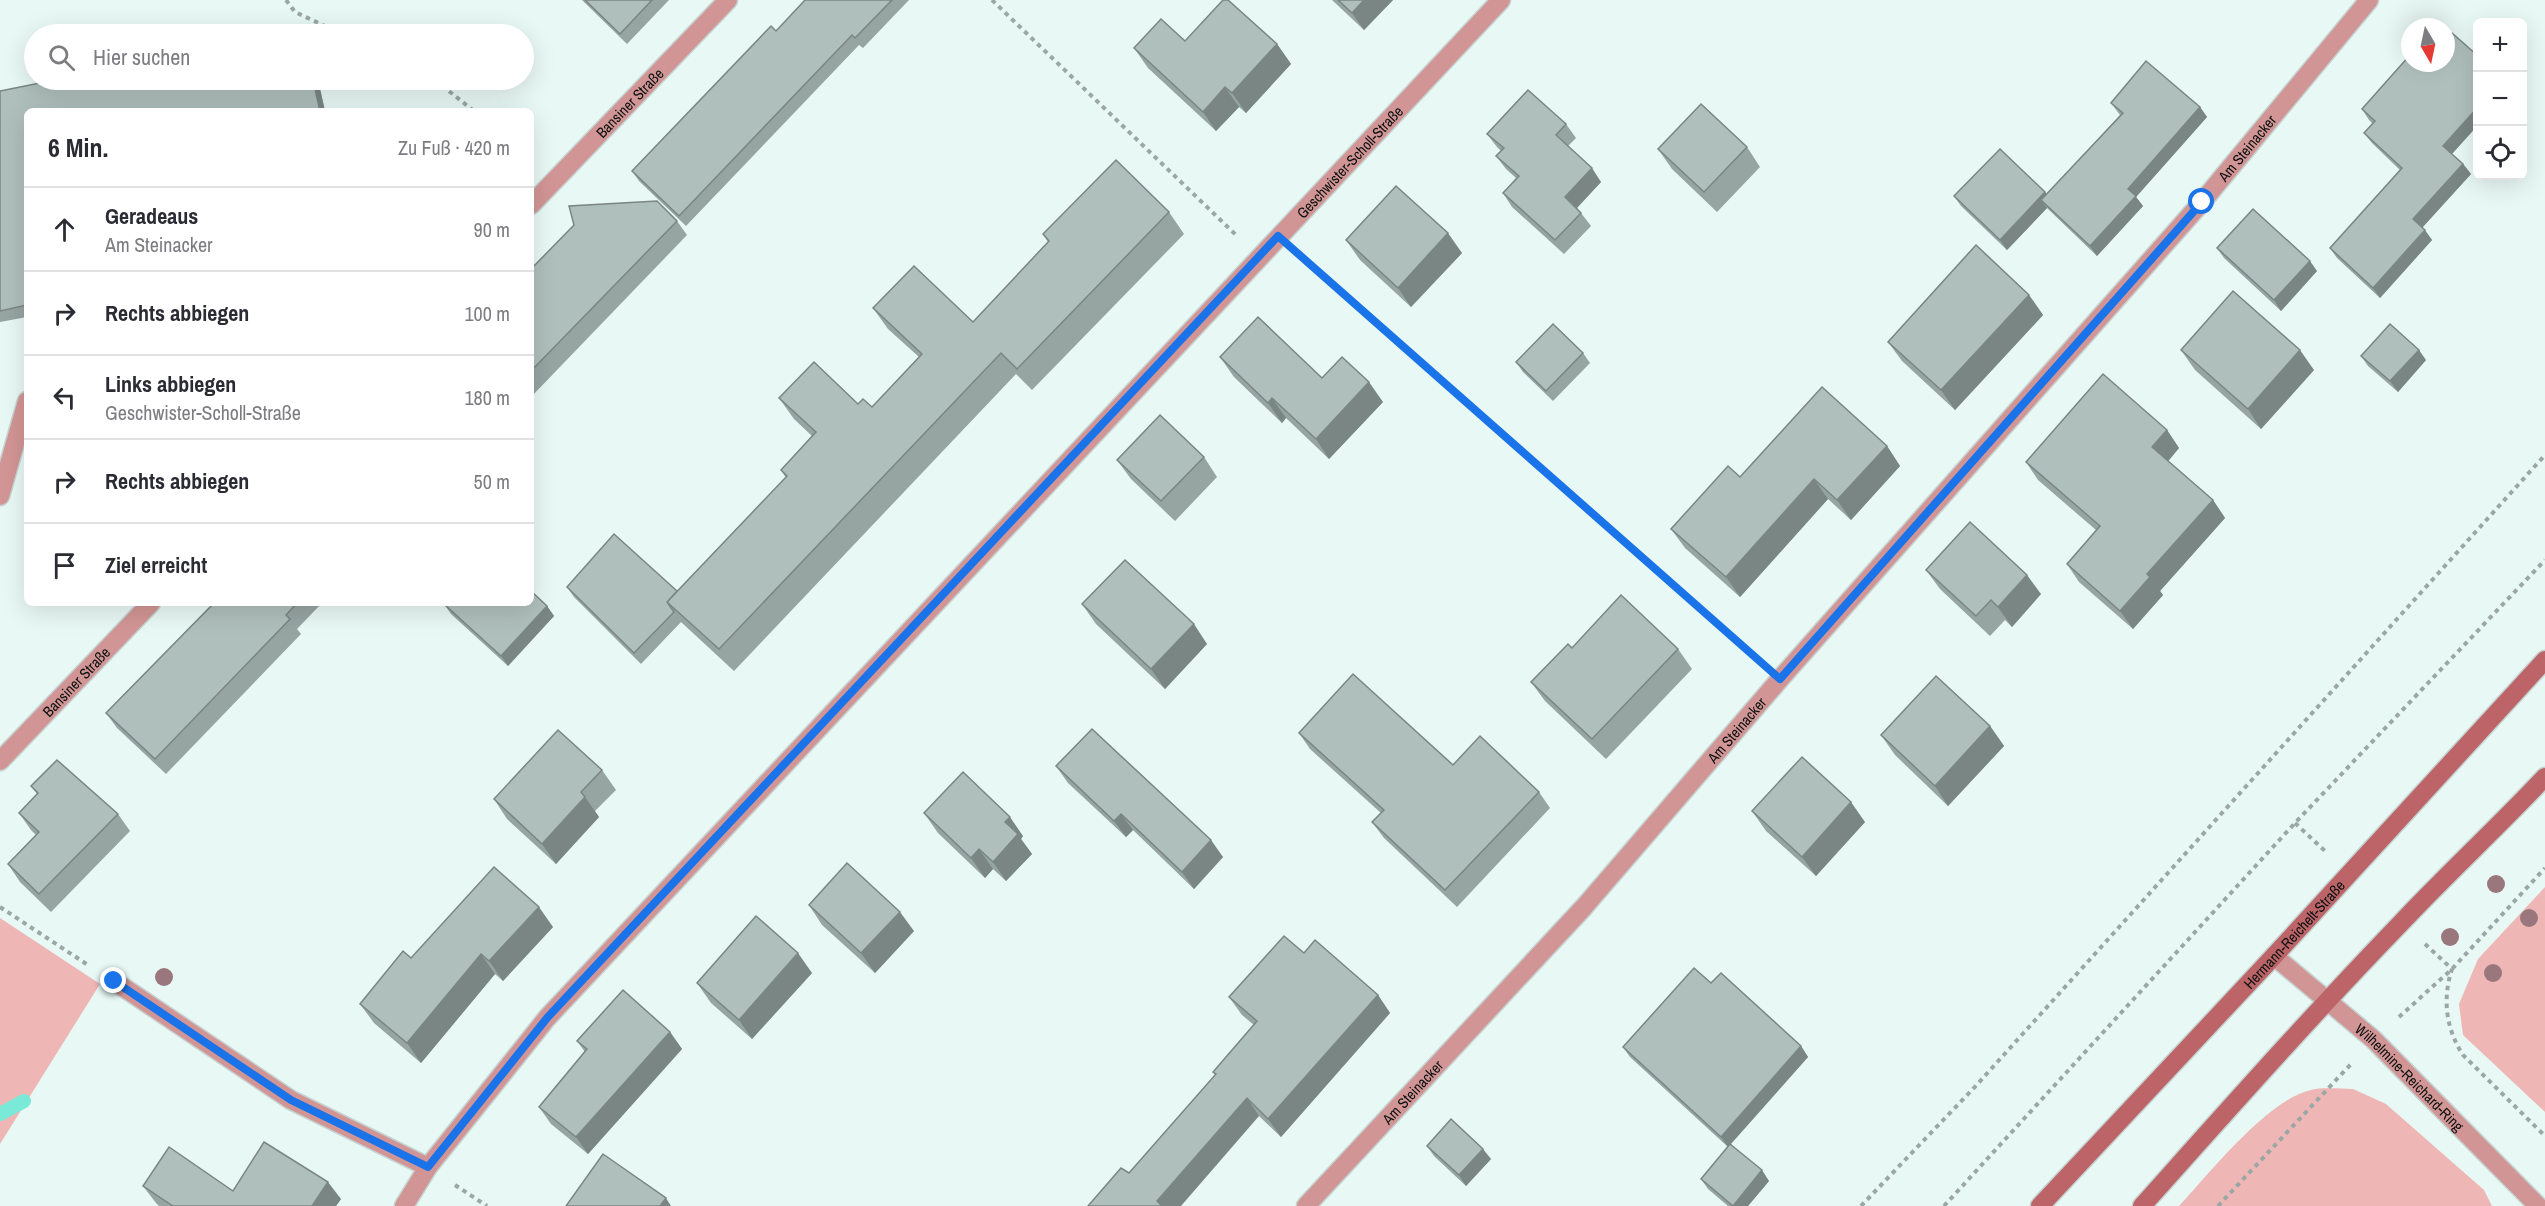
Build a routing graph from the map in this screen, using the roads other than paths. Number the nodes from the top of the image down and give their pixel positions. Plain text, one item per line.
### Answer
1 (728, 0) edge
2 (1501, 0) edge
3 (2369, 0) edge
4 (534, 202) edge
5 (24, 412) edge
6 (0, 496) edge
7 (148, 606) edge
8 (2545, 660) edge
9 (0, 761) edge
10 (2545, 777) edge
11 (2274, 956) junction
12 (114, 981) road end
13 (2327, 1000) junction
14 (428, 1167) junction
15 (404, 1206) edge
16 (1306, 1206) edge
17 (2040, 1206) edge
18 (2142, 1206) edge
19 (2538, 1206) edge

1 - 4 street, Bansiner Straße
2 - 14 street, Geschwister-Scholl-Straße
3 - 16 street, Am Steinacker
5 - 6 street
7 - 9 street, Bansiner Straße
8 - 11 main road, Hermann-Reichelt-Straße
10 - 13 main road
11 - 13 street, Wilhelmine-Reichard-Ring
11 - 17 main road, Hermann-Reichelt-Straße
12 - 14 street
13 - 18 main road
13 - 19 street, Wilhelmine-Reichard-Ring
14 - 15 street, Geschwister-Scholl-Straße

